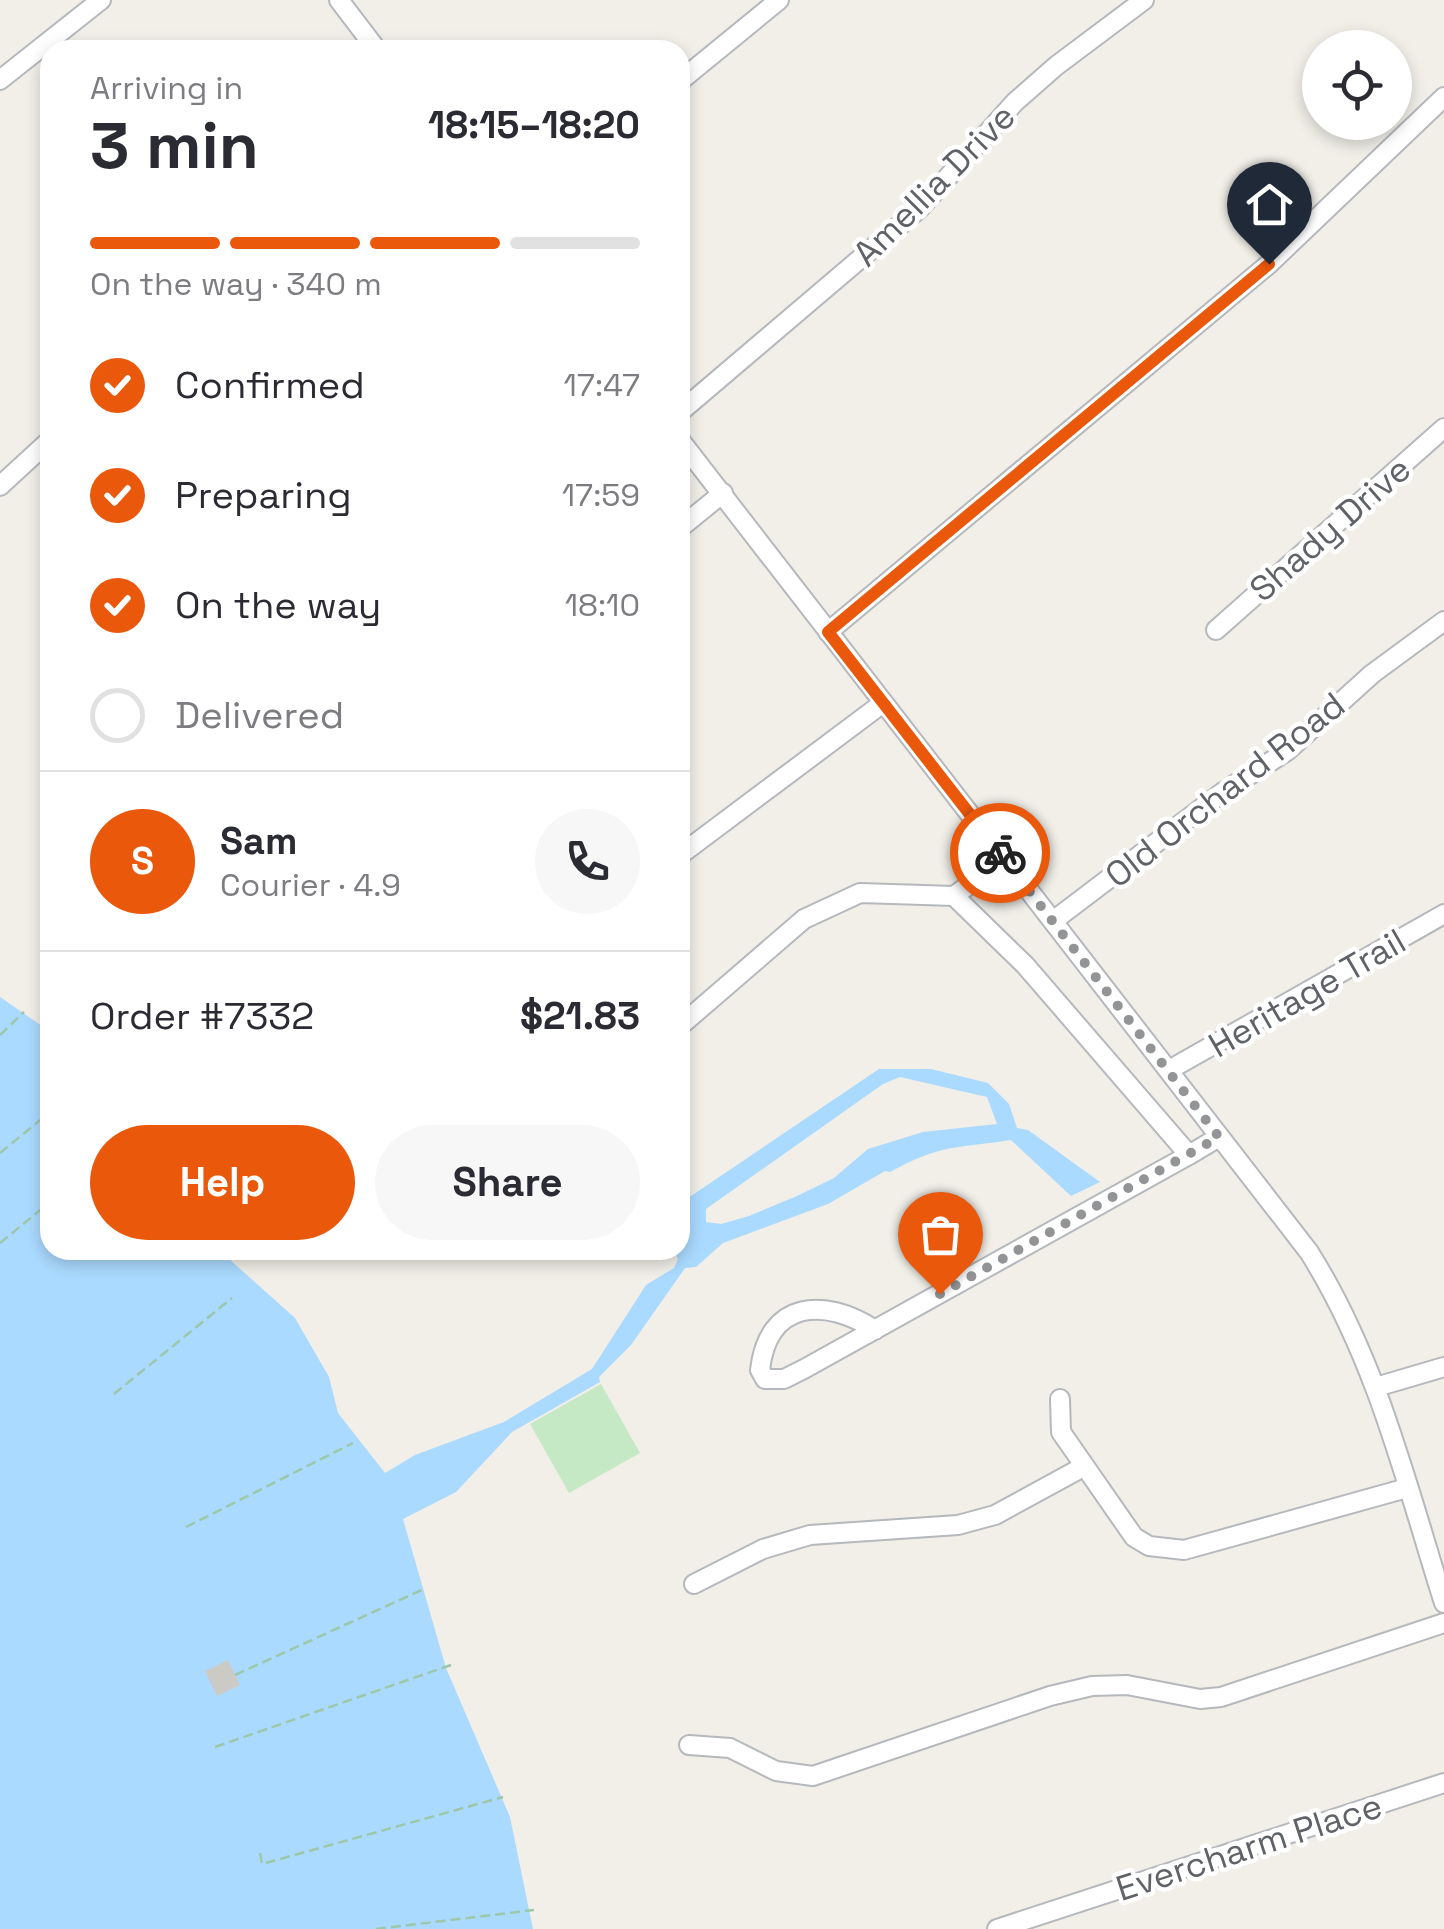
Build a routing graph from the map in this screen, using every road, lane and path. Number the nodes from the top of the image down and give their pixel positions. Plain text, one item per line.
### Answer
1 (100, 0) edge
2 (339, 0) edge
3 (779, 0) edge
4 (1144, 0) edge
5 (50, 40) edge
6 (369, 40) edge
7 (40, 48) edge
8 (690, 73) edge
9 (0, 80) edge
10 (1444, 97) edge
11 (690, 403) edge
12 (1444, 428) edge
13 (40, 449) edge
14 (690, 452) edge
15 (0, 486) edge
16 (723, 493) junction
17 (690, 520) edge
18 (1444, 621) edge
19 (1216, 630) dead end
20 (828, 632) junction
21 (883, 703) junction
22 (690, 848) edge
23 (1004, 858) junction
24 (954, 896) junction
25 (1444, 914) edge
26 (1053, 922) junction
27 (24, 1012) dead end
28 (690, 1017) edge
29 (0, 1034) edge
30 (1169, 1070) junction
31 (40, 1120) edge
32 (1219, 1137) junction
33 (0, 1153) edge
34 (1190, 1155) junction
35 (40, 1210) edge
36 (0, 1244) edge
37 (232, 1298) dead end
38 (875, 1330) junction
39 (1444, 1367) edge
40 (1376, 1387) junction
41 (114, 1394) dead end
42 (1060, 1399) dead end
43 (353, 1443) dead end
44 (1083, 1467) junction
45 (1407, 1488) junction
46 (186, 1526) dead end
47 (694, 1584) dead end
48 (426, 1588) dead end
49 (1444, 1604) edge
50 (1444, 1623) edge
51 (451, 1664) dead end
52 (236, 1675) dead end
53 (690, 1744) dead end
54 (215, 1747) dead end
55 (1444, 1783) edge
56 (503, 1797) dead end
57 (260, 1854) dead end
58 (534, 1910) dead end
59 (376, 1929) edge
60 (997, 1929) edge

1 - 5 street
2 - 6 street
3 - 8 street
4 - 11 street, Amellia Drive
7 - 9 street
10 - 20 street
12 - 19 street, Shady Drive
13 - 15 street
14 - 16 street
16 - 17 street
16 - 20 street
18 - 26 street, Old Orchard Road
20 - 21 street
21 - 22 street
21 - 23 street
23 - 24 street
23 - 26 street
24 - 28 street
24 - 34 street
25 - 30 street, Heritage Trail
26 - 30 street
27 - 29 path
30 - 32 street
31 - 33 path
32 - 34 street
32 - 40 street
34 - 38 street
35 - 36 path
37 - 41 path
38 - 38 street
39 - 40 street
40 - 45 street
42 - 44 street
43 - 46 path
44 - 45 street
44 - 47 street
45 - 49 street
48 - 52 path
50 - 53 street
51 - 54 path
55 - 60 street, Evercharm Place
56 - 57 path
58 - 59 path

